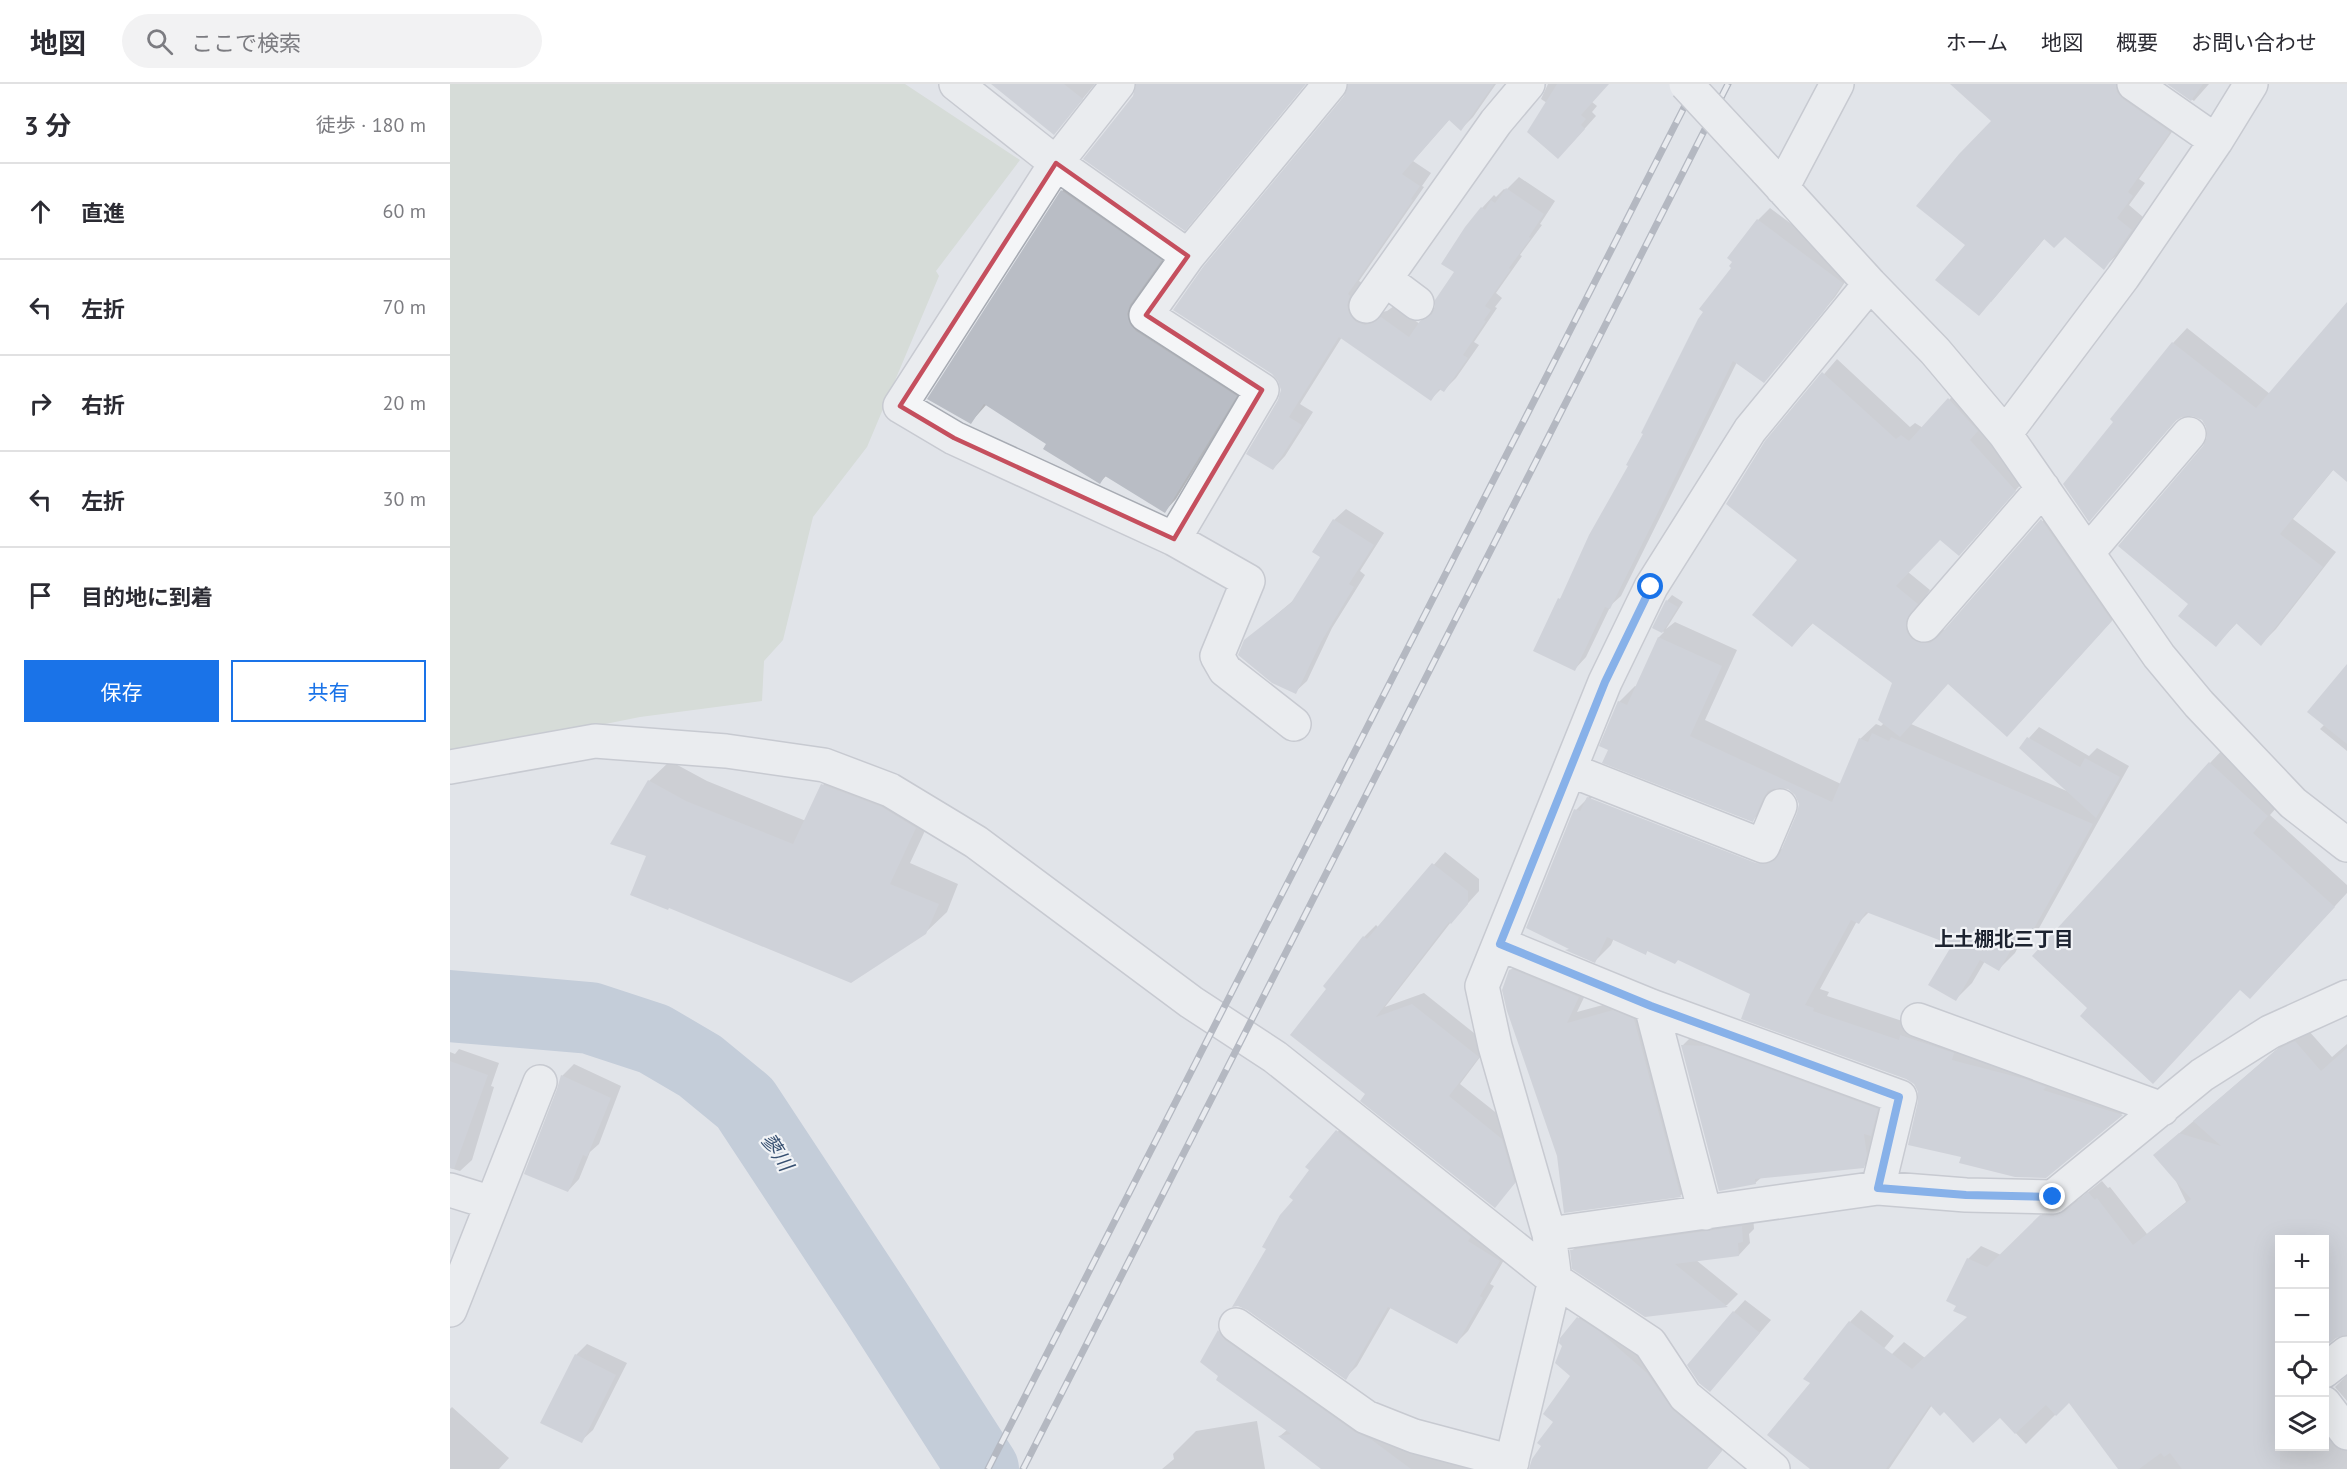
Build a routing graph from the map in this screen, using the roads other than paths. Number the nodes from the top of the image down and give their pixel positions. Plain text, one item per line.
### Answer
1 (1118, 84) edge
2 (1330, 84) edge
3 (1528, 84) edge
4 (1686, 84) edge
5 (1837, 84) edge
6 (2134, 84) edge
7 (2250, 84) edge
8 (971, 88) edge
9 (2216, 141) junction
10 (1056, 163) junction
11 (1774, 179) junction
12 (1188, 256) junction
13 (1385, 279) junction
14 (1870, 284) junction
15 (1417, 303) dead end
16 (1366, 306) dead end
17 (2005, 434) junction
18 (2188, 434) dead end
19 (2043, 488) junction
20 (1174, 539) junction
21 (2088, 552) junction
22 (1924, 625) dead end
23 (1294, 724) dead end
24 (450, 767) edge
25 (1570, 770) junction
26 (1780, 806) dead end
27 (2347, 844) edge
28 (1500, 944) junction
29 (2347, 998) edge
30 (1651, 1006) junction
31 (1918, 1020) dead end
32 (540, 1082) dead end
33 (2162, 1109) junction
34 (1878, 1188) junction
35 (450, 1190) edge
36 (492, 1203) junction
37 (1705, 1213) junction
38 (1549, 1234) junction
39 (1555, 1280) junction
40 (450, 1310) edge
41 (1236, 1325) dead end
42 (2347, 1353) edge
43 (2329, 1368) edge
44 (2329, 1408) edge
45 (2347, 1433) edge
46 (1511, 1466) edge
47 (1773, 1469) edge

1 - 10 street
2 - 12 street
3 - 13 street
4 - 11 street, bridge
5 - 11 street
6 - 9 street
7 - 9 street
8 - 10 street
9 - 17 street
10 - 12 street
10 - 20 street
11 - 14 street
12 - 20 street
13 - 15 street
13 - 16 street
14 - 17 street
14 - 25 street
17 - 19 street
18 - 21 street
19 - 21 street
19 - 22 street
20 - 23 street
21 - 27 street
24 - 39 street
25 - 26 street
25 - 28 street
28 - 30 street
28 - 38 street
29 - 33 street
30 - 34 street
30 - 37 street
31 - 33 street
32 - 36 street
33 - 34 street
34 - 37 street
35 - 36 street
36 - 40 street
37 - 38 street
38 - 39 street
39 - 46 street
39 - 47 street
41 - 46 street
42 - 43 street
44 - 45 street

